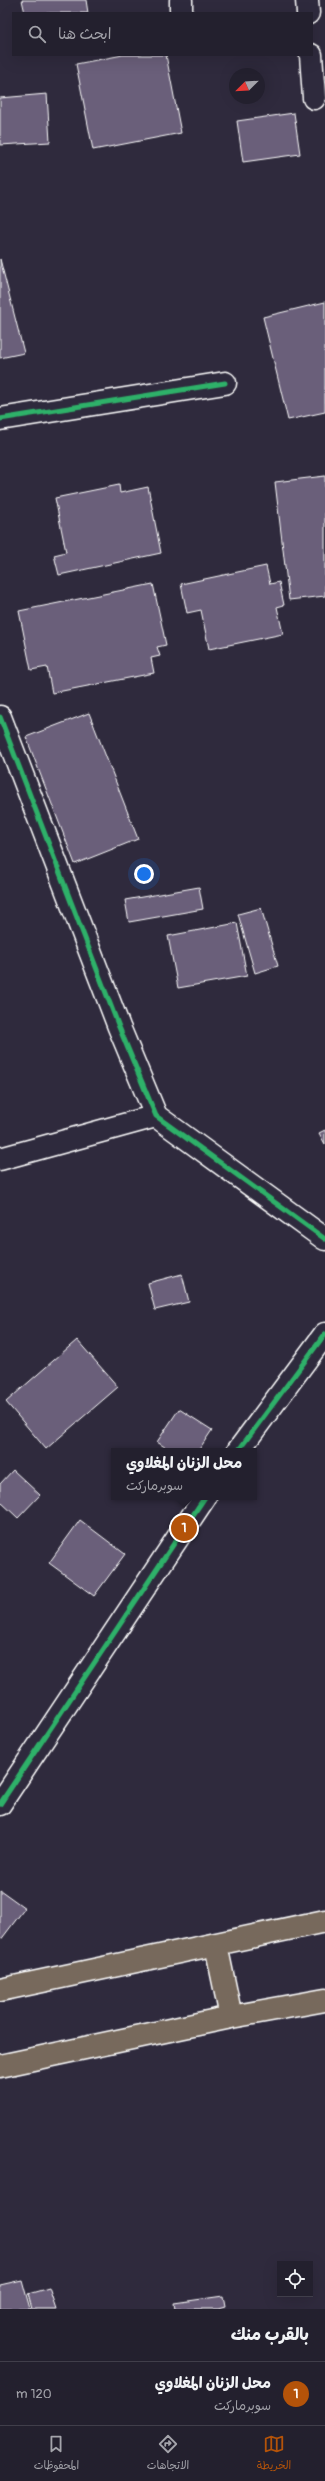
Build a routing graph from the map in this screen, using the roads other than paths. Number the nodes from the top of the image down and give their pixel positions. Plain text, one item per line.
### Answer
1 (307, 0) edge
2 (308, 12) edge
3 (311, 56) edge
4 (314, 98) dead end
5 (224, 382) dead end
6 (0, 419) edge
7 (0, 717) edge
8 (156, 1116) junction
9 (0, 1159) edge
10 (325, 1239) edge
11 (325, 1334) edge
12 (240, 1448) edge
13 (203, 1500) edge
14 (0, 1804) edge
15 (325, 1921) edge
16 (216, 1945) junction
17 (0, 1990) edge
18 (325, 2000) edge
19 (232, 2017) junction
20 (0, 2066) edge

1 - 2 street
3 - 4 street
5 - 6 street
7 - 8 street
8 - 9 street
8 - 10 street
11 - 12 street
13 - 14 street
15 - 16 highway
16 - 17 highway
16 - 19 highway
18 - 19 highway
19 - 20 highway

